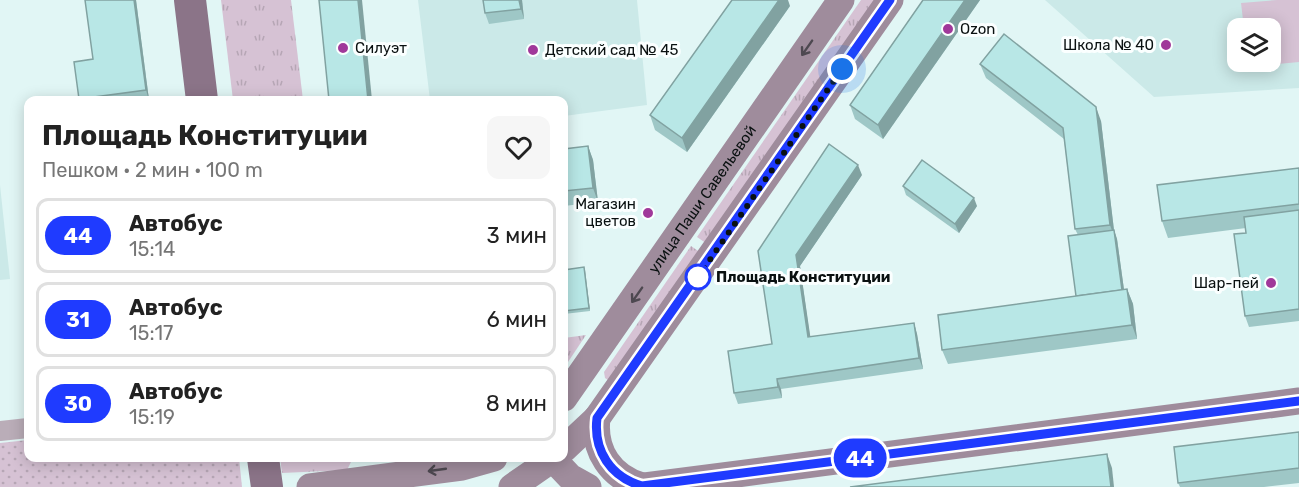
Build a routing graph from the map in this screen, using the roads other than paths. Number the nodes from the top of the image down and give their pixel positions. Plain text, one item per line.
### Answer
1 (190, 0) edge
2 (207, 0) edge
3 (841, 0) edge
4 (890, 0) edge
5 (202, 96) edge
6 (219, 96) edge
7 (568, 392) edge
8 (1299, 401) edge
9 (597, 418) junction
10 (24, 428) edge
11 (0, 431) edge
12 (568, 444) edge
13 (247, 462) edge
14 (264, 462) edge
15 (480, 462) edge
16 (547, 462) edge
17 (558, 462) edge
18 (642, 486) edge
19 (250, 487) edge
20 (267, 487) edge
21 (310, 487) edge
22 (512, 487) edge
23 (588, 487) edge
24 (637, 487) edge

1 - 5 main road
2 - 6 main road
3 -> 7 main road, улица Паши Савельевой
4 - 9 main road
8 - 18 main road
9 - 12 main road
9 - 18 main road
10 - 11 street
13 - 19 main road
14 - 20 main road
15 -> 21 main road
16 - 22 main road
17 - 23 main road
18 - 24 main road

